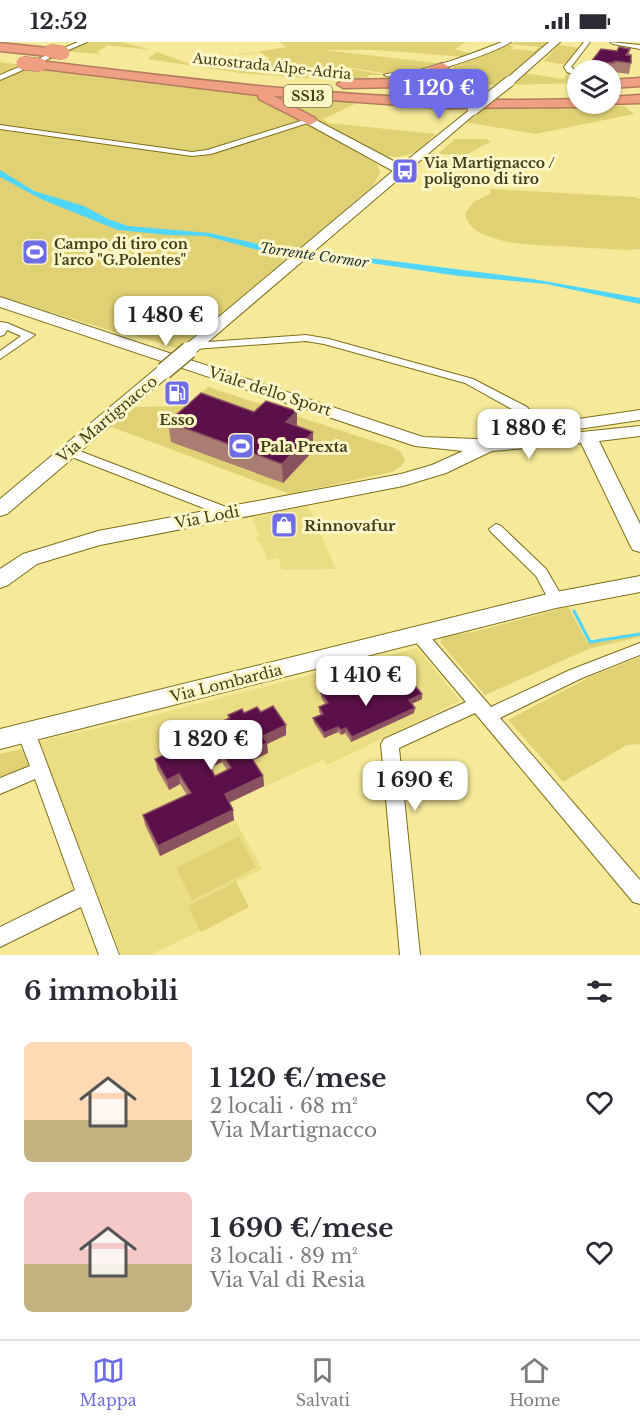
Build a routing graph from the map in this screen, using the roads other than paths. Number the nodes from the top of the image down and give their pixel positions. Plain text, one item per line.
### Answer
1 (84, 42) edge
2 (508, 42) edge
3 (555, 42) edge
4 (587, 42) edge
5 (613, 42) edge
6 (640, 47) edge
7 (0, 49) edge
8 (85, 56) dead end
9 (39, 57) edge
10 (573, 60) edge
11 (443, 67) junction
12 (388, 75) dead end
13 (0, 78) edge
14 (640, 82) edge
15 (621, 83) edge
16 (215, 85) junction
17 (426, 88) dead end
18 (522, 88) dead end
19 (567, 88) edge
20 (484, 89) dead end
21 (640, 89) edge
22 (621, 90) edge
23 (640, 97) edge
24 (567, 98) edge
25 (621, 98) edge
26 (341, 99) junction
27 (567, 103) edge
28 (296, 113) junction
29 (310, 120) junction
30 (0, 127) edge
31 (363, 151) junction
32 (423, 152) junction
33 (379, 163) junction
34 (401, 170) junction
35 (379, 189) junction
36 (0, 302) edge
37 (0, 333) edge
38 (0, 339) edge
39 (15, 345) junction
40 (191, 348) junction
41 (0, 356) edge
42 (640, 415) edge
43 (369, 423) junction
44 (539, 429) junction
45 (584, 430) junction
46 (640, 432) edge
47 (491, 440) junction
48 (420, 442) junction
49 (469, 446) junction
50 (69, 451) junction
51 (428, 470) junction
52 (0, 509) edge
53 (229, 513) junction
54 (496, 529) dead end
55 (640, 545) edge
56 (0, 580) edge
57 (640, 584) edge
58 (556, 600) junction
59 (420, 636) junction
60 (640, 649) edge
61 (483, 710) junction
62 (26, 732) junction
63 (0, 739) edge
64 (38, 770) junction
65 (0, 786) edge
66 (86, 895) junction
67 (640, 895) edge
68 (0, 937) edge
69 (109, 955) edge
70 (410, 955) edge

1 - 13 street
2 - 11 street
3 - 32 street, Via Martignacco, bridge
4 - 10 street
5 - 6 street
7 - 9 highway, Autostrada Alpe-Adria
8 - 9 highway
9 - 16 highway, SS13
9 - 19 highway, Autostrada Alpe-Adria
9 - 24 highway, Autostrada Alpe-Adria
11 - 12 street
11 - 17 highway, SS13
14 - 15 highway
16 - 26 highway, SS13
16 - 28 highway
18 - 20 highway
21 - 22 highway
23 - 25 highway
26 - 27 highway, SS13
26 - 28 highway
28 - 29 highway
29 - 30 street
29 - 31 street, Via Martignacco
31 - 32 street, Via Martignacco
31 - 33 street, Via Martignacco
31 - 34 street, Via Martignacco
32 - 34 street, Via Martignacco
33 - 34 street, Via Martignacco
33 - 35 street
34 - 35 street, Via Martignacco
35 - 40 street, Via Martignacco
36 - 43 street, Viale dello Sport
37 - 39 street
38 - 39 street
39 - 41 street
40 - 44 street
40 - 50 street, Via Martignacco, bridge
42 - 45 street
43 - 47 street, Viale dello Sport
43 - 48 street, Viale dello Sport
44 - 45 street, Viale dello Sport
44 - 47 street, Viale dello Sport
45 - 46 street
45 - 47 street, Viale dello Sport
45 - 55 street
47 - 49 street, Viale dello Sport
47 - 51 street, Via Lodi
48 - 49 street, Viale dello Sport
48 - 51 street
49 - 51 street, Via Lodi
50 - 52 street, Via Martignacco
50 - 53 street
51 - 53 street, Via Lodi
53 - 56 street, Via Lodi
54 - 58 street
57 - 58 street, Via Lombardia
58 - 59 street, Via Lombardia
59 - 61 street
59 - 62 street, Via Lombardia
60 - 61 street
61 - 67 street
61 - 70 street
62 - 63 street, Via Lombardia
62 - 64 street
64 - 65 street
64 - 66 street
66 - 68 street
66 - 69 street

